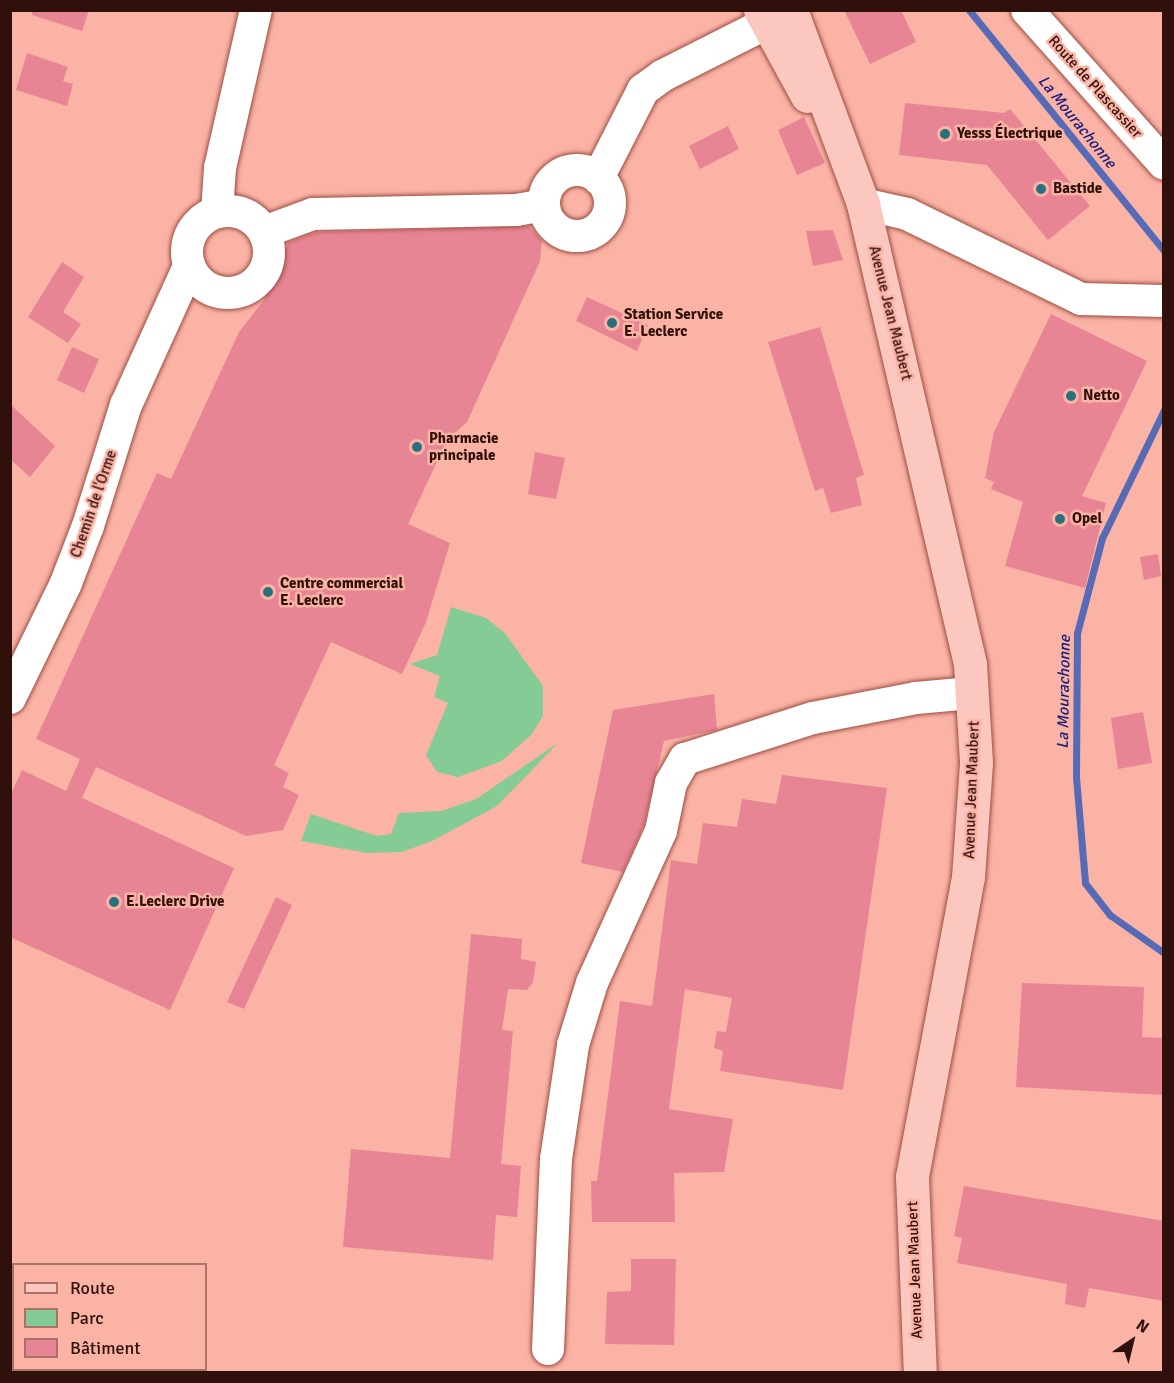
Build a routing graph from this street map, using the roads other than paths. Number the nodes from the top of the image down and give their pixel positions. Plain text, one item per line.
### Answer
1 (256, 10) edge
2 (1027, 10) edge
3 (773, 14) edge
4 (1164, 164) edge
5 (598, 178) junction
6 (863, 204) junction
7 (544, 205) junction
8 (217, 212) junction
9 (264, 232) junction
10 (198, 277) junction
11 (1164, 301) edge
12 (972, 693) junction
13 (10, 698) edge
14 (548, 1349) dead end
15 (921, 1372) edge

1 - 8 street
2 - 4 street, Route de Plascassier
3 - 5 street
3 - 6 main road, Avenue Jean Maubert
5 - 7 street
5 - 7 street
6 - 11 street
6 - 12 main road, Avenue Jean Maubert
7 - 9 street
8 - 9 street
8 - 10 street
9 - 10 street
10 - 13 street, Chemin de l'Orme
12 - 14 street
12 - 15 main road, Avenue Jean Maubert

